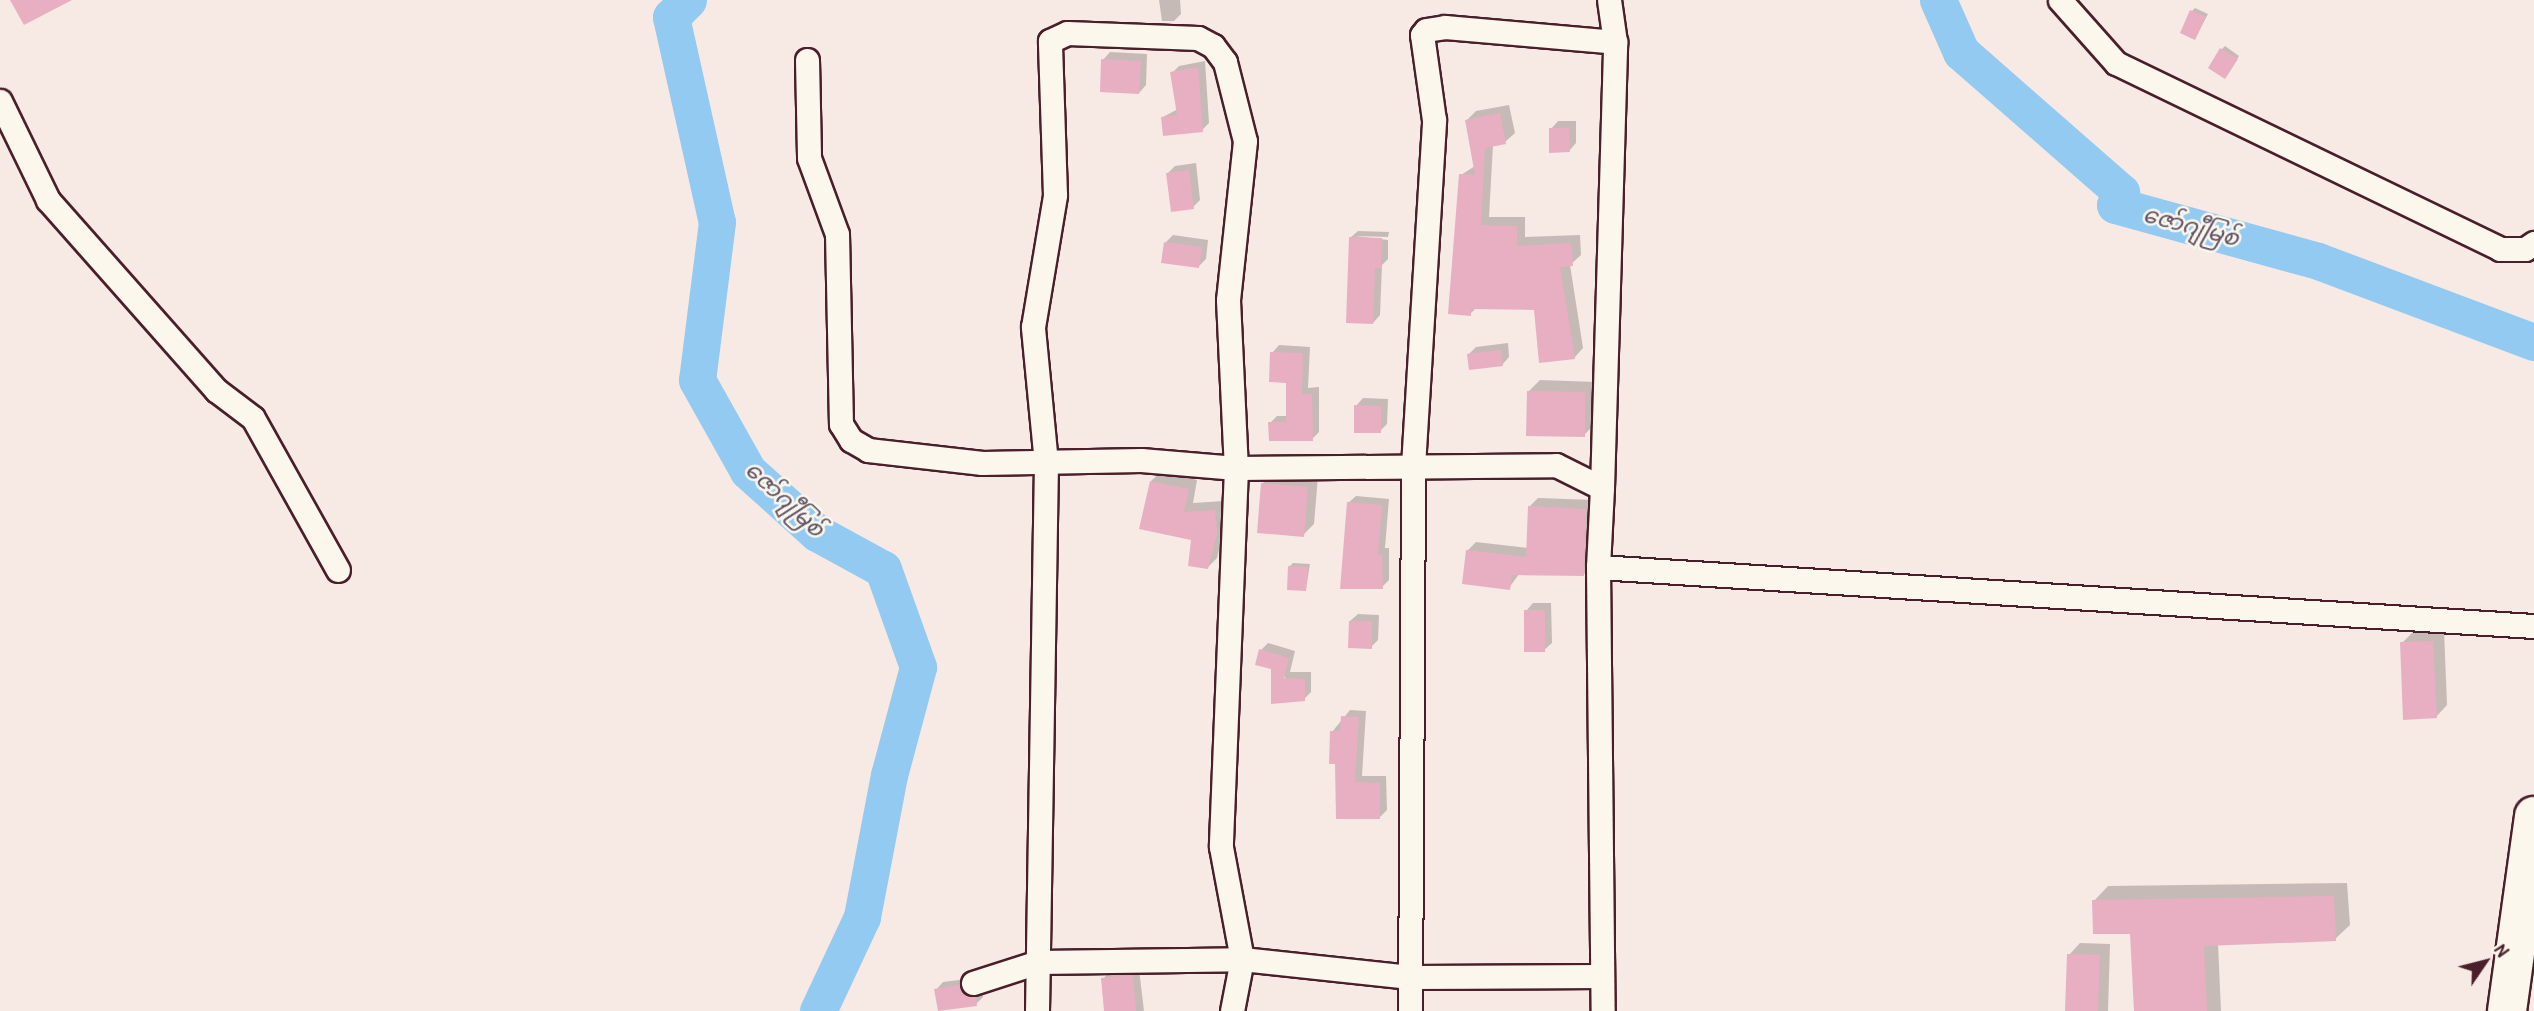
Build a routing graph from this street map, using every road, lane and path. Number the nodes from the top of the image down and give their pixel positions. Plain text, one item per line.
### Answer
1 (1609, 0) edge
2 (2060, 0) edge
3 (1615, 42) junction
4 (807, 60) dead end
5 (0, 101) edge
6 (2534, 243) edge
7 (1046, 463) junction
8 (1413, 466) junction
9 (1236, 468) junction
10 (1602, 488) junction
11 (1598, 567) junction
12 (338, 570) dead end
13 (2534, 626) edge
14 (2534, 822) edge
15 (1242, 960) junction
16 (1038, 962) junction
17 (1602, 976) junction
18 (1410, 977) junction
19 (973, 983) dead end
20 (1037, 1011) edge
21 (1232, 1011) edge
22 (1410, 1011) edge
23 (1603, 1011) edge
24 (2507, 1011) edge

1 - 3 street
2 - 6 street
3 - 8 street
3 - 10 street
4 - 7 street
5 - 12 street
7 - 9 street
7 - 9 street
7 - 16 street
8 - 9 street
8 - 10 street
8 - 18 street
9 - 15 street
10 - 11 street
11 - 13 street
11 - 17 street
14 - 24 highway
15 - 16 street
15 - 18 street
15 - 21 street
16 - 19 street
16 - 20 street
17 - 18 street
17 - 23 street
18 - 22 street

